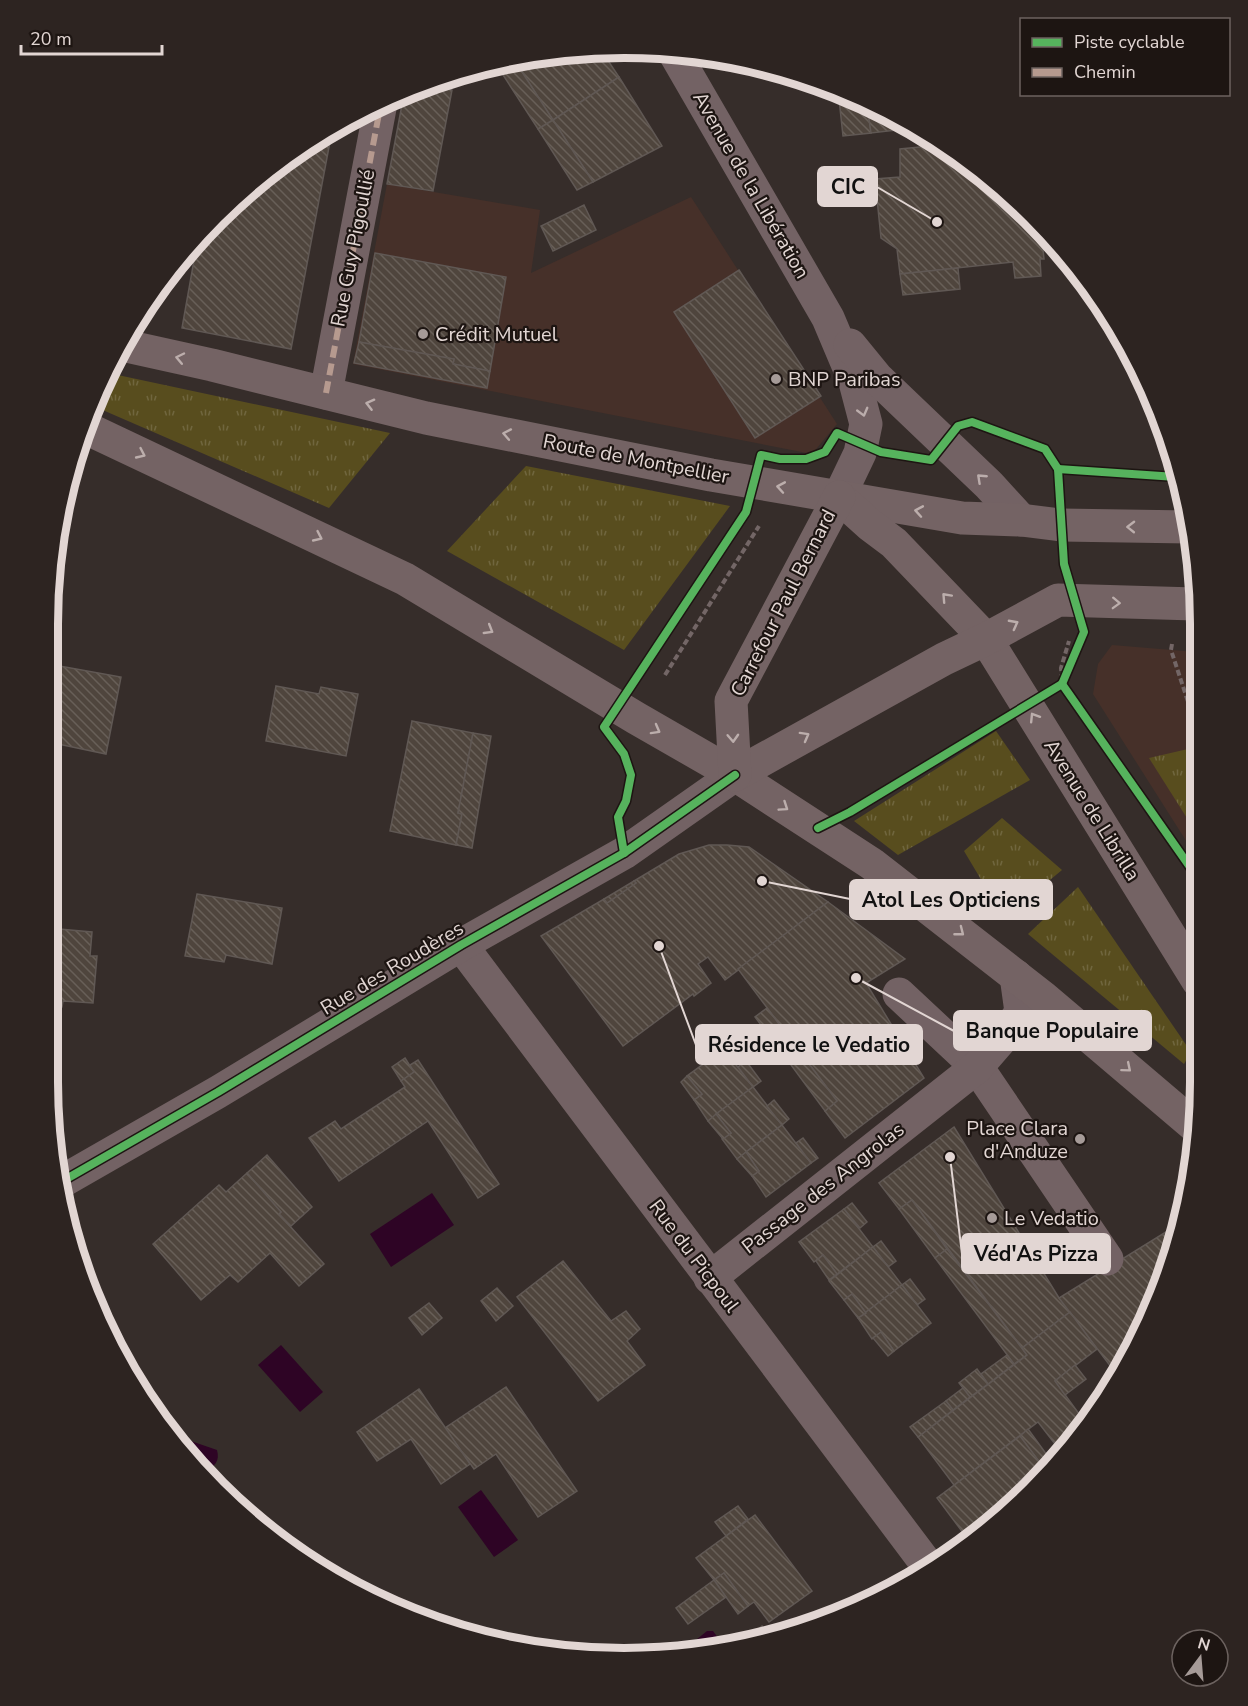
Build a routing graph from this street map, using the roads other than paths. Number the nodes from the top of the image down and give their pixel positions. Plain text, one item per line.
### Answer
1 (680, 62) edge
2 (379, 115) edge
3 (828, 318) junction
4 (131, 347) edge
5 (326, 393) junction
6 (93, 431) edge
7 (839, 497) junction
8 (1021, 520) junction
9 (1181, 527) edge
10 (1189, 604) edge
11 (986, 639) junction
12 (735, 774) junction
13 (461, 945) junction
14 (1190, 968) edge
15 (1016, 976) junction
16 (899, 994) dead end
17 (977, 1067) junction
18 (1188, 1120) edge
19 (67, 1179) edge
20 (1107, 1259) dead end
21 (710, 1278) junction
22 (924, 1561) edge

1 - 3 street, Avenue de la Libération
2 - 5 street, Rue Guy Pigoullié
3 -> 7 street, Avenue de la Libération
8 -> 3 street, Avenue de la Libération
5 -> 4 main road, Route de Montpellier
7 -> 5 main road, Route de Montpellier
6 -> 12 main road
8 -> 7 main road, Route de Montpellier
11 -> 7 main road, Carrefour Paul Bernard
7 -> 12 main road, Carrefour Paul Bernard
9 -> 8 main road, Route de Montpellier
11 -> 10 main road
12 -> 11 main road
14 -> 11 main road, Avenue de Librilla
12 - 13 street, Rue des Roudères
12 -> 15 main road
13 - 19 street, Rue des Roudères
13 - 21 street, Rue du Picpoul
15 - 17 street
15 -> 18 main road
16 - 17 street
17 - 20 street
17 - 21 street, Passage des Angrolas
21 - 22 street, Rue du Picpoul

